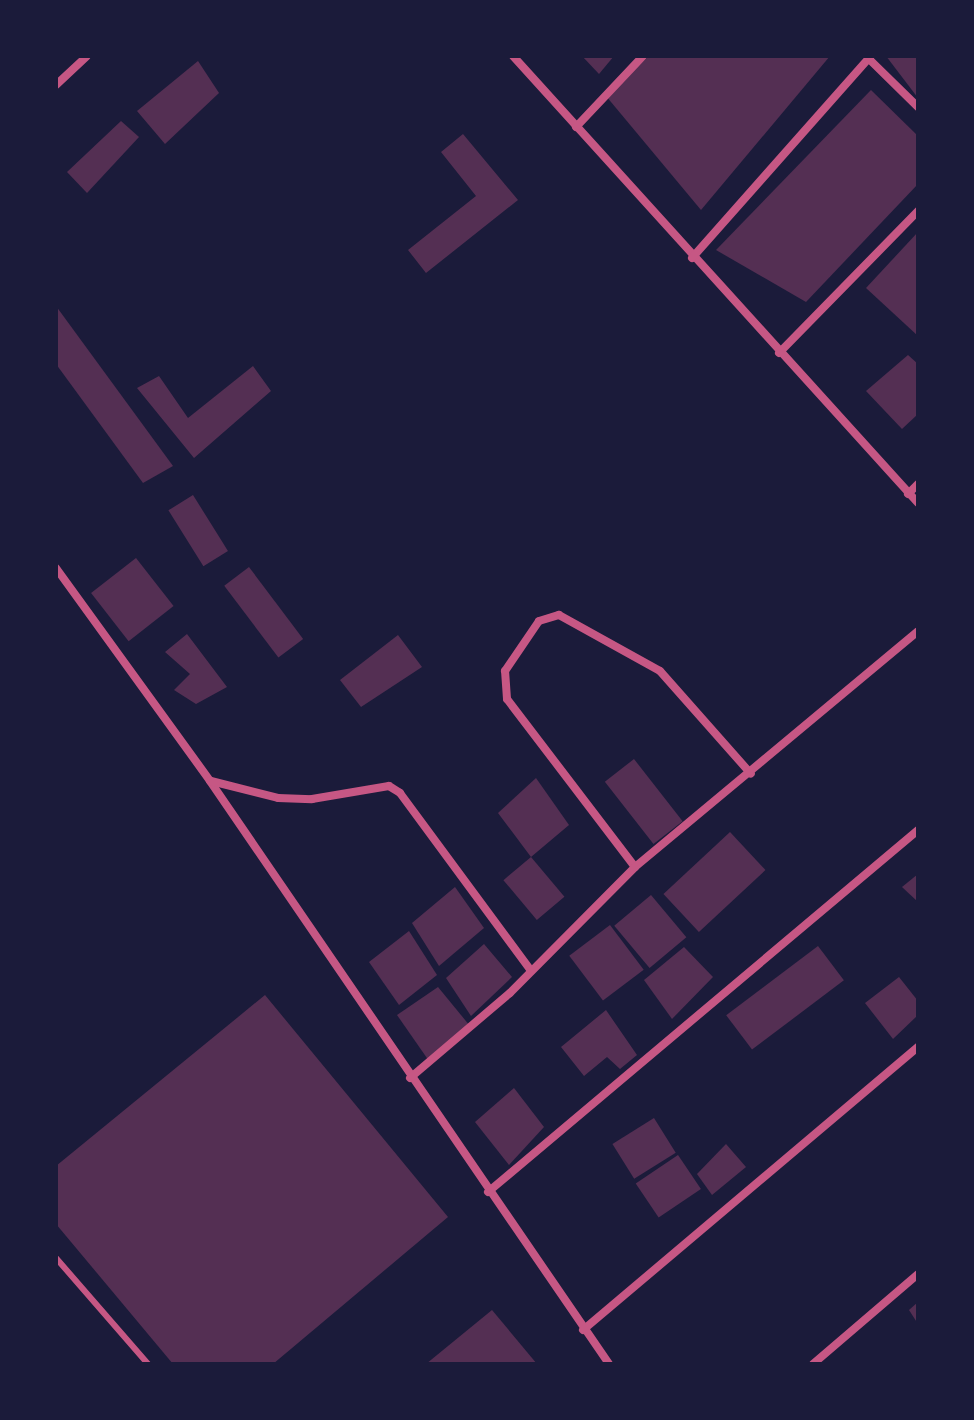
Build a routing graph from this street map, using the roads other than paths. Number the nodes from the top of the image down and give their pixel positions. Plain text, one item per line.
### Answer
1 (87, 56) edge
2 (513, 56) edge
3 (643, 56) edge
4 (870, 58) edge
5 (56, 85) edge
6 (918, 107) edge
7 (576, 127) junction
8 (918, 211) edge
9 (692, 258) junction
10 (779, 353) junction
11 (918, 484) edge
12 (908, 494) junction
13 (918, 503) edge
14 (56, 568) edge
15 (918, 631) edge
16 (751, 774) junction
17 (210, 781) junction
18 (918, 830) edge
19 (635, 867) junction
20 (531, 971) junction
21 (918, 1047) edge
22 (410, 1078) junction
23 (488, 1192) junction
24 (56, 1258) edge
25 (918, 1274) edge
26 (583, 1330) junction
27 (148, 1364) edge
28 (609, 1364) edge
29 (813, 1364) edge

1 - 5 street
2 - 7 street
3 - 7 street
4 - 6 street
4 - 9 street
7 - 9 street
8 - 10 street
9 - 10 street
10 - 12 street
11 - 12 street
12 - 13 street
14 - 17 street
15 - 16 street
16 - 19 street
16 - 19 street
17 - 20 street
17 - 22 street
18 - 23 street
19 - 20 street
20 - 22 street
21 - 26 street
22 - 23 street
23 - 26 street
24 - 27 lane
25 - 29 street
26 - 28 street

